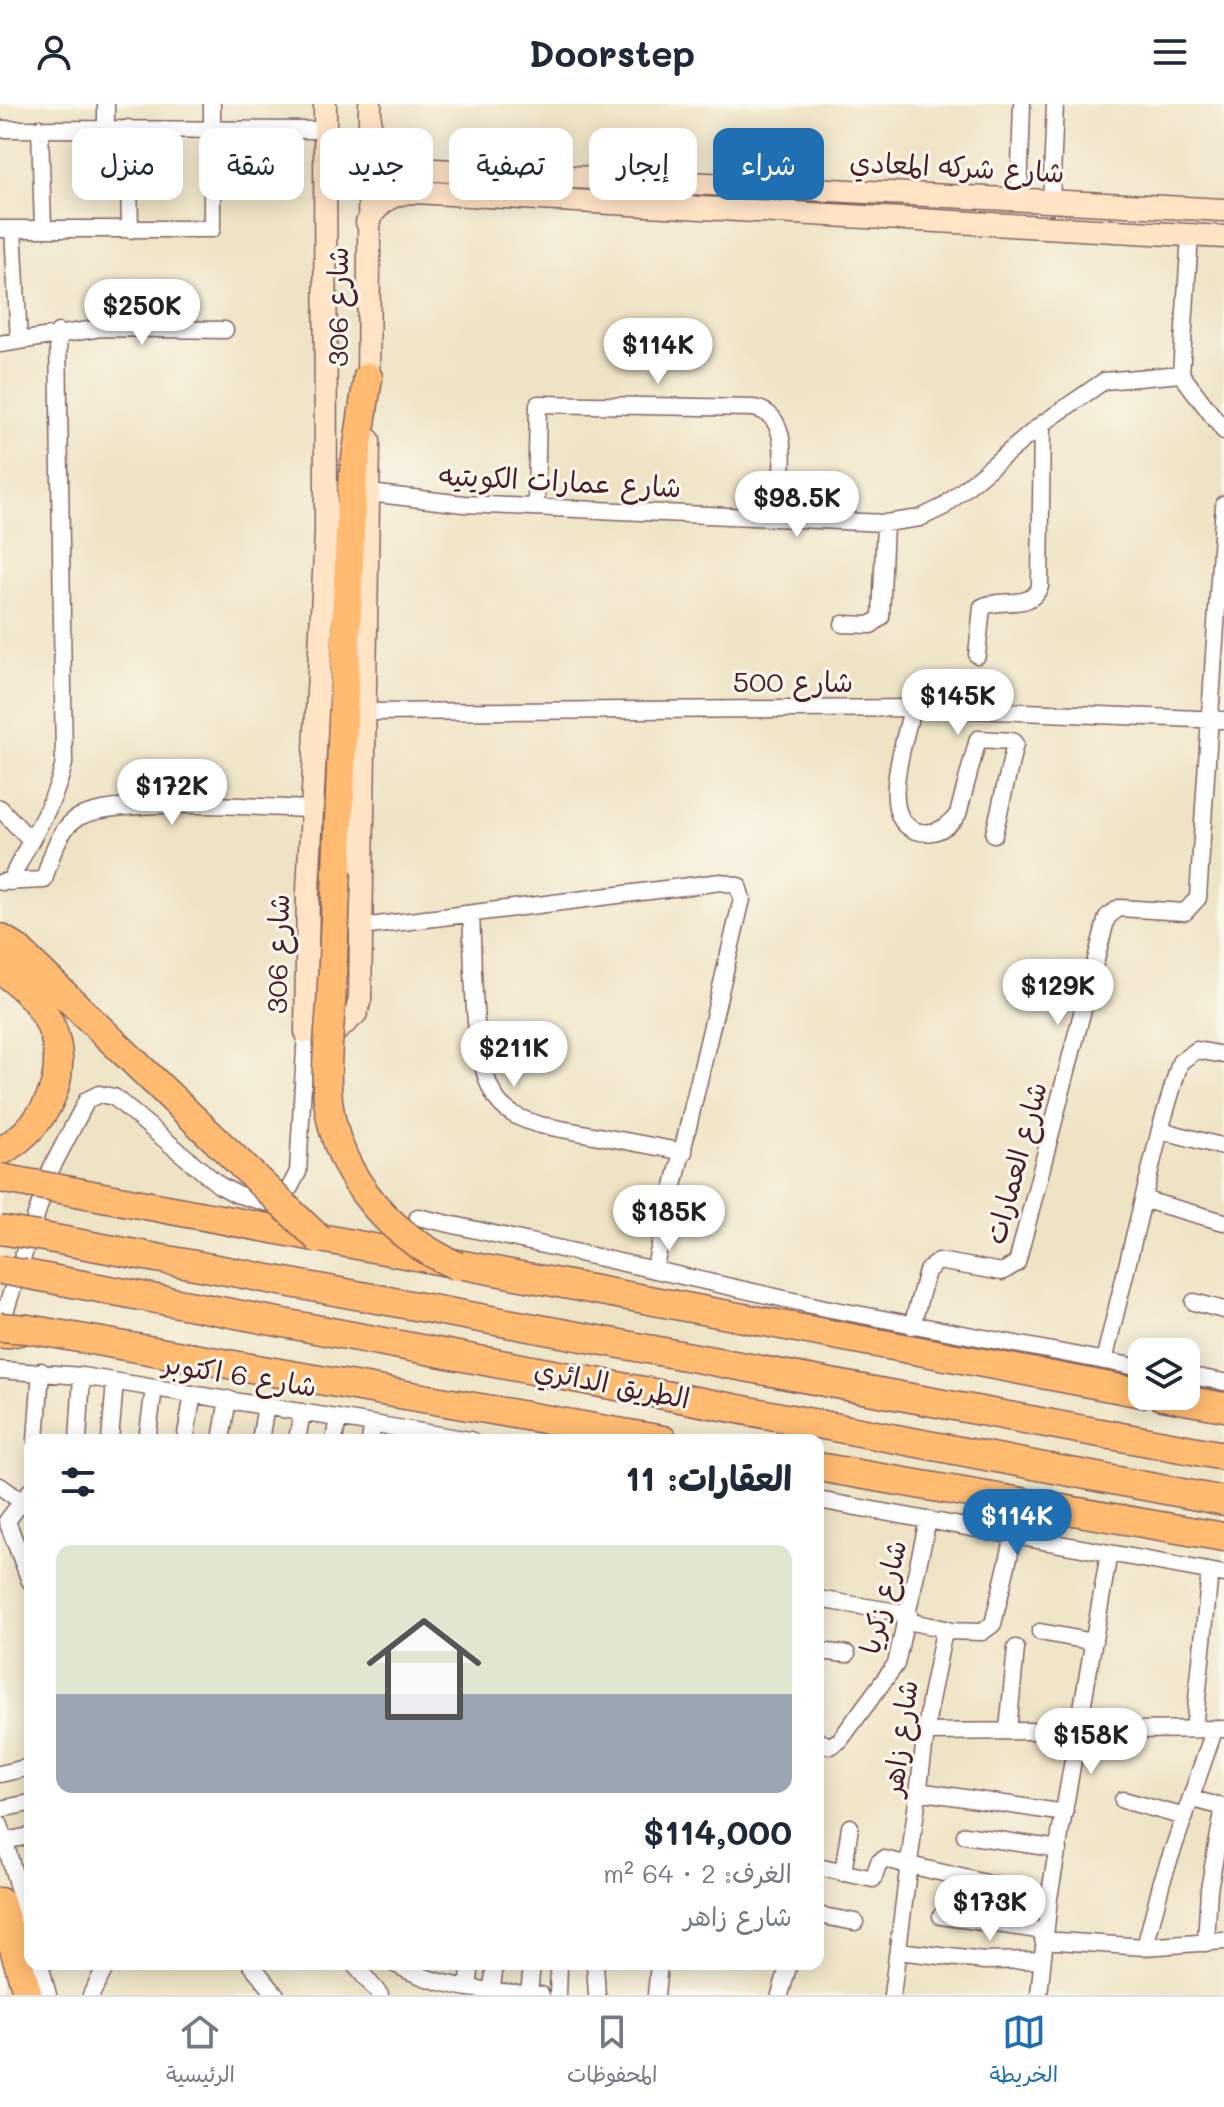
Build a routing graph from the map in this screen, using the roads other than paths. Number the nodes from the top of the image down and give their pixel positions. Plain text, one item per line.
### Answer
1 (106, 104) edge
2 (212, 104) edge
3 (325, 104) edge
4 (370, 104) edge
5 (1022, 104) edge
6 (1055, 104) edge
7 (106, 127) junction
8 (40, 128) junction
9 (128, 128) edge
10 (213, 128) edge
11 (325, 128) edge
12 (370, 128) edge
13 (0, 129) edge
14 (433, 170) edge
15 (129, 200) edge
16 (212, 200) edge
17 (325, 200) edge
18 (368, 200) edge
19 (1019, 200) junction
20 (1051, 202) junction
21 (1190, 208) junction
22 (1224, 210) edge
23 (367, 222) junction
24 (6, 229) edge
25 (43, 229) junction
26 (130, 230) junction
27 (1190, 235) junction
28 (1224, 237) edge
29 (225, 330) dead end
30 (58, 332) junction
31 (19, 341) junction
32 (0, 344) edge
33 (1181, 374) junction
34 (368, 377) junction
35 (1042, 424) junction
36 (1224, 431) edge
37 (369, 493) junction
38 (1224, 504) edge
39 (536, 507) junction
40 (777, 518) junction
41 (885, 523) junction
42 (843, 624) dead end
43 (977, 655) dead end
44 (912, 708) junction
45 (362, 712) junction
46 (1218, 720) edge
47 (0, 808) edge
48 (314, 809) junction
49 (994, 834) dead end
50 (29, 839) junction
51 (5, 882) edge
52 (471, 914) junction
53 (362, 927) junction
54 (0, 938) edge
55 (0, 970) edge
56 (306, 1032) junction
57 (1224, 1055) edge
58 (1160, 1130) junction
59 (1224, 1147) edge
60 (0, 1152) edge
61 (684, 1152) junction
62 (0, 1178) edge
63 (1145, 1200) junction
64 (418, 1217) dead end
65 (1224, 1222) edge
66 (0, 1230) edge
67 (319, 1239) junction
68 (457, 1266) junction
69 (654, 1270) junction
70 (12, 1272) edge
71 (1194, 1302) dead end
72 (1224, 1310) edge
73 (912, 1326) junction
74 (9, 1328) edge
75 (0, 1336) edge
76 (1104, 1361) junction
77 (1128, 1365) edge
78 (0, 1370) edge
79 (41, 1371) junction
80 (82, 1376) junction
81 (1200, 1378) edge
82 (115, 1382) junction
83 (1224, 1382) edge
84 (154, 1388) junction
85 (1128, 1390) edge
86 (193, 1394) junction
87 (228, 1399) junction
88 (1200, 1403) edge
89 (266, 1406) junction
90 (1224, 1407) edge
91 (302, 1412) junction
92 (338, 1418) junction
93 (372, 1432) edge
94 (36, 1434) edge
95 (78, 1434) edge
96 (111, 1434) edge
97 (148, 1434) edge
98 (186, 1434) edge
99 (222, 1434) edge
100 (261, 1434) edge
101 (298, 1434) edge
102 (335, 1434) edge
103 (396, 1434) edge
104 (628, 1434) edge
105 (1224, 1456) edge
106 (824, 1468) edge
107 (0, 1486) edge
108 (24, 1498) edge
109 (824, 1501) edge
110 (1224, 1501) edge
111 (24, 1503) edge
112 (928, 1520) junction
113 (1014, 1536) junction
114 (1224, 1537) edge
115 (1109, 1553) junction
116 (24, 1565) edge
117 (1217, 1573) edge
118 (824, 1600) edge
119 (908, 1617) junction
120 (946, 1629) junction
121 (1040, 1632) dead end
122 (1094, 1642) junction
123 (1016, 1648) dead end
124 (824, 1652) edge
125 (847, 1654) dead end
126 (1078, 1728) junction
127 (1220, 1728) edge
128 (1194, 1729) junction
129 (1008, 1730) junction
130 (926, 1732) junction
131 (824, 1744) edge
132 (24, 1768) edge
133 (0, 1774) edge
134 (918, 1791) junction
135 (1192, 1799) junction
136 (1123, 1800) dead end
137 (24, 1804) edge
138 (1224, 1807) edge
139 (0, 1809) edge
140 (1065, 1813) junction
141 (1185, 1817) junction
142 (850, 1827) dead end
143 (2, 1833) edge
144 (24, 1835) edge
145 (965, 1835) dead end
146 (1059, 1849) junction
147 (910, 1865) junction
148 (824, 1868) edge
149 (22, 1872) edge
150 (843, 1873) junction
151 (1049, 1898) junction
152 (0, 1902) edge
153 (824, 1916) edge
154 (941, 1916) dead end
155 (855, 1922) dead end
156 (1044, 1935) junction
157 (1224, 1941) edge
158 (1206, 1943) junction
159 (1145, 1947) junction
160 (898, 1951) junction
161 (1041, 1960) junction
162 (42, 1970) edge
163 (104, 1970) edge
164 (256, 1970) edge
165 (359, 1970) edge
166 (408, 1970) edge
167 (470, 1970) edge
168 (494, 1970) edge
169 (531, 1970) edge
170 (559, 1970) edge
171 (595, 1970) edge
172 (658, 1970) edge
173 (787, 1970) edge
174 (468, 1988) junction
175 (491, 1993) edge
176 (525, 1994) edge
177 (28, 1995) edge
178 (48, 1995) edge
179 (91, 1995) edge
180 (276, 1995) edge
181 (380, 1995) edge
182 (541, 1995) edge
183 (558, 1995) edge
184 (597, 1995) edge
185 (656, 1995) edge
186 (780, 1995) edge
187 (892, 1995) edge
188 (1039, 1995) edge

1 - 7 street
2 - 10 street
3 - 11 street, شارع 306
4 - 12 street, شارع 306
5 - 19 street
6 - 20 street
7 - 8 street
7 - 9 street
8 - 13 street
8 - 25 street
14 - 19 street, شارع شركه المعادي
15 - 26 street
16 - 26 street
17 - 48 street, شارع 306
18 - 23 street, شارع 306
19 - 20 street, شارع شركه المعادي
20 - 21 street, شارع شركه المعادي
21 - 22 street, شارع شركه المعادي
21 - 27 street
23 - 27 street, شارع شركه المعادي
23 - 34 street, شارع 306
24 - 25 street
24 - 31 street
25 - 26 street
27 - 28 street, شارع شركه المعادي
27 - 33 street
29 - 30 street
30 - 31 street
30 - 50 street
31 - 32 street
33 - 35 street, شارع عمارات الكويتيه
33 - 36 street
34 - 37 street, شارع 306
34 - 68 highway, bridge
35 - 41 street, شارع عمارات الكويتيه
35 - 43 street
37 - 39 street, شارع عمارات الكويتيه
37 - 45 street, شارع 306
38 - 46 street
39 - 40 street, شارع عمارات الكويتيه
39 - 40 street
40 - 41 street, شارع عمارات الكويتيه
41 - 42 street
44 - 45 street, شارع 500
44 - 46 street, شارع 500
44 - 49 street
45 - 53 street, شارع 306
46 - 73 street, شارع العمارات
47 - 50 street
48 - 51 street
48 - 56 street, شارع 306
50 - 51 street
52 - 53 street
52 - 61 street
52 - 61 street
53 - 56 street, شارع 306
54 - 67 highway, bridge
55 - 60 highway
56 - 74 street
57 - 58 street
58 - 59 street
58 - 63 street
61 - 69 street
62 - 67 highway, bridge
63 - 65 street
63 - 76 street
64 - 69 street
66 - 105 highway, الطريق الدائري, bridge
67 - 68 highway
68 - 85 highway
69 - 73 street
70 - 110 highway, الطريق الدائري
71 - 72 street
73 - 76 street
74 - 75 highway, bridge
74 - 104 highway
76 - 77 street
78 - 79 street, شارع 6 اكتوبر
79 - 80 street, شارع 6 اكتوبر
79 - 94 street
80 - 82 street, شارع 6 اكتوبر
80 - 95 street
81 - 83 street
82 - 84 street, شارع 6 اكتوبر
82 - 96 street
84 - 86 street, شارع 6 اكتوبر
84 - 97 street
86 - 87 street, شارع 6 اكتوبر
86 - 98 street
87 - 89 street, شارع 6 اكتوبر
87 - 99 street
88 - 90 highway
89 - 91 street, شارع 6 اكتوبر
89 - 100 street
91 - 92 street, شارع 6 اكتوبر
91 - 101 street
92 - 93 street, شارع 6 اكتوبر
92 - 102 street
93 - 103 street, شارع 6 اكتوبر
106 - 114 highway
107 - 108 street
109 - 112 street
111 - 116 street
112 - 113 street
112 - 119 street, شارع زكريا
113 - 115 street
113 - 120 street
115 - 117 street
115 - 122 street
117 - 128 street
118 - 119 street
119 - 120 street
119 - 131 street, شارع زكريا
120 - 130 street, شارع زاهر
121 - 122 street
122 - 126 street
123 - 129 street
124 - 125 street
126 - 128 street
126 - 129 street
126 - 140 street
127 - 128 street
127 - 135 street
129 - 130 street
130 - 134 street, شارع زاهر
132 - 133 street
134 - 140 street
134 - 147 street, شارع زاهر
135 - 138 street
135 - 141 street
136 - 141 street
137 - 139 street
138 - 158 street
140 - 146 street
141 - 159 street
142 - 150 street
143 - 144 street
143 - 149 street
145 - 146 street
146 - 151 street
147 - 150 street
147 - 151 street
147 - 160 street, شارع زاهر
148 - 150 street
151 - 156 street
152 - 177 highway
153 - 155 street
154 - 156 street
156 - 159 street
156 - 161 street
157 - 158 street
158 - 159 street
160 - 161 street
160 - 187 street, شارع زاهر
161 - 188 street
162 - 178 street
163 - 179 street
164 - 180 street
165 - 181 street
166 - 174 street
167 - 174 street
168 - 175 street
169 - 176 street
170 - 183 street
171 - 184 street
172 - 185 street
173 - 186 street
174 - 175 street
175 - 176 street
176 - 182 street

